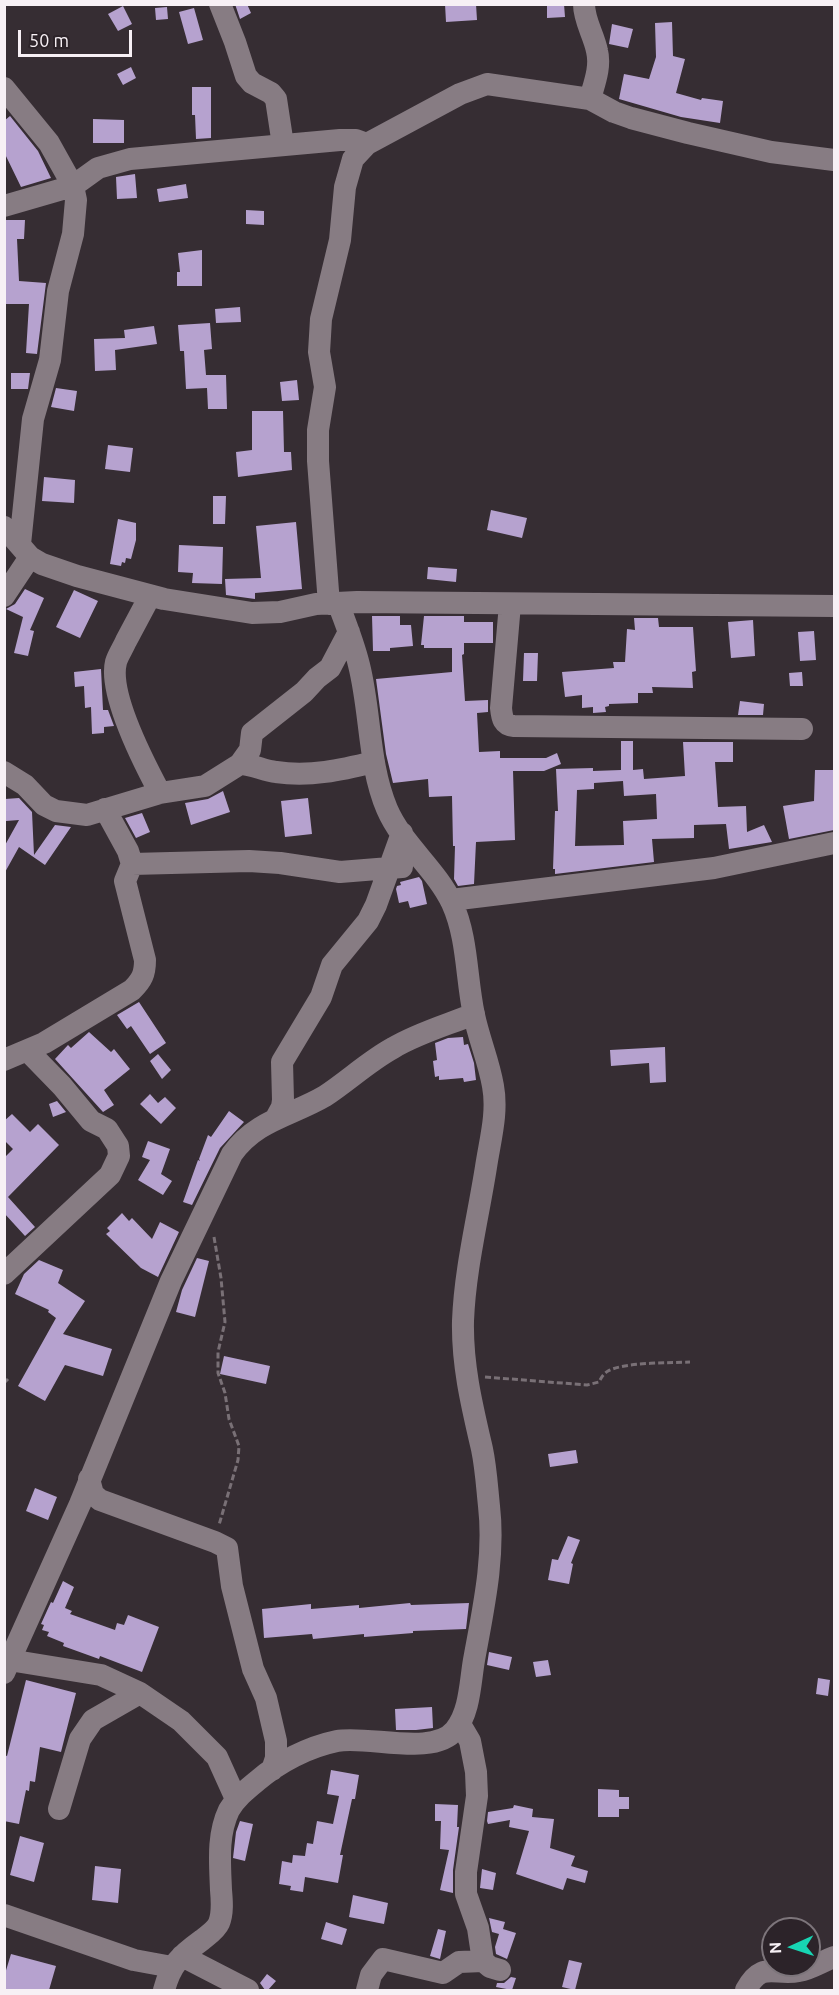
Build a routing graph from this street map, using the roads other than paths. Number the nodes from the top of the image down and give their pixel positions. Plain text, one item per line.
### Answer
1 (220, 4) edge
2 (584, 4) edge
3 (4, 88) edge
4 (590, 99) junction
5 (366, 144) junction
6 (283, 146) junction
7 (834, 160) edge
8 (73, 186) junction
9 (4, 206) edge
10 (4, 527) edge
11 (25, 550) junction
12 (4, 596) edge
13 (150, 596) junction
14 (333, 604) junction
15 (510, 604) junction
16 (834, 606) edge
17 (349, 632) junction
18 (802, 729) dead end
19 (143, 762) junction
20 (374, 762) junction
21 (240, 764) junction
22 (4, 772) edge
23 (160, 794) junction
24 (137, 800) junction
25 (105, 809) junction
26 (402, 833) junction
27 (834, 843) edge
28 (424, 862) junction
29 (132, 864) junction
30 (389, 869) junction
31 (451, 900) junction
32 (474, 1014) junction
33 (28, 1051) junction
34 (4, 1060) edge
35 (276, 1118) junction
36 (4, 1274) edge
37 (89, 1479) junction
38 (7, 1666) edge
39 (140, 1693) junction
40 (460, 1724) junction
41 (272, 1770) junction
42 (236, 1799) junction
43 (59, 1809) dead end
44 (4, 1916) edge
45 (834, 1956) edge
46 (177, 1961) junction
47 (771, 1980) edge
48 (165, 1990) edge
49 (248, 1990) edge
50 (367, 1990) edge
51 (746, 1990) edge

1 - 6 street
2 - 4 street
3 - 8 street
4 - 5 street
4 - 7 street
5 - 6 street
5 - 14 street
6 - 8 street
8 - 9 street
8 - 11 street
10 - 11 street
11 - 12 street
11 - 13 street
13 - 14 street
13 - 19 street
14 - 15 street
14 - 17 street
15 - 16 street
15 - 18 street
17 - 20 street
17 - 21 street
19 - 23 street
19 - 24 street
20 - 21 street
20 - 26 street
21 - 23 street
22 - 25 street
23 - 24 street
24 - 25 street
25 - 29 street
26 - 28 street
26 - 30 street
27 - 31 street
28 - 30 street
28 - 31 street
29 - 30 street
29 - 33 street
30 - 35 street
31 - 32 street
32 - 35 street
32 - 40 street
33 - 34 street
33 - 36 street
35 - 37 street
37 - 38 street
37 - 41 street
38 - 39 street
39 - 42 street
39 - 43 street
40 - 41 street
40 - 50 street
41 - 42 street
42 - 46 street
44 - 46 street
45 - 47 street
46 - 48 street
46 - 49 street
47 - 51 street

